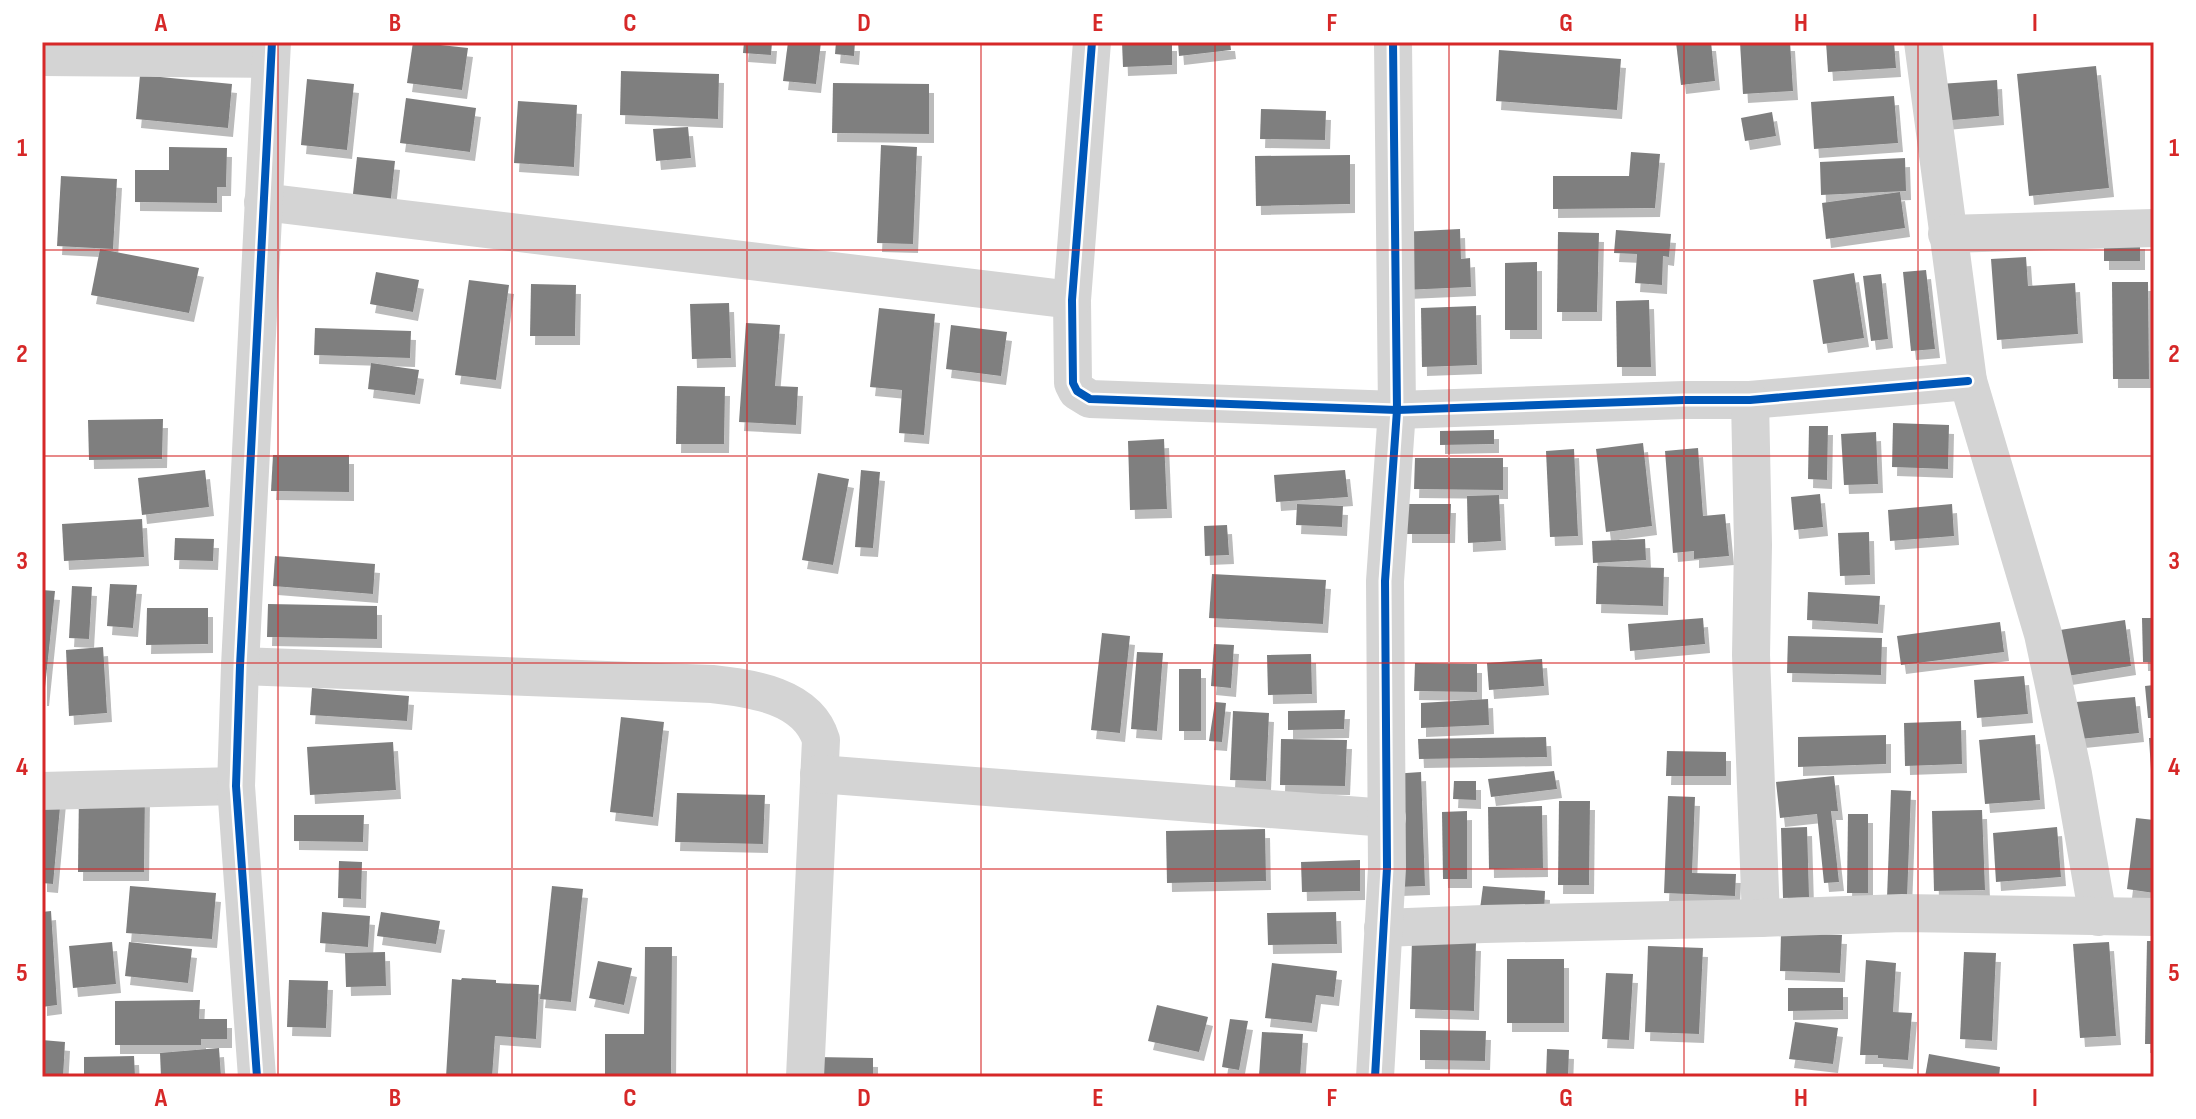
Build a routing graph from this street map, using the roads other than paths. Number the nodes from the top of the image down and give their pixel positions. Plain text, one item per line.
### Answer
1 (1092, 42) edge
2 (1393, 42) edge
3 (1923, 42) edge
4 (272, 50) edge
5 (42, 57) edge
6 (263, 202) junction
7 (2154, 228) edge
8 (1947, 234) junction
9 (1072, 300) junction
10 (1968, 381) junction
11 (1750, 400) junction
12 (1397, 410) junction
13 (240, 666) junction
14 (819, 774) junction
15 (236, 786) junction
16 (42, 791) edge
17 (1387, 818) junction
18 (2098, 917) junction
19 (2154, 917) edge
20 (1761, 918) junction
21 (1383, 928) junction
22 (257, 1077) edge
23 (805, 1077) edge
24 (1375, 1077) edge

1 - 9 street
2 - 12 street
3 - 8 street
4 - 5 street
4 - 6 street
6 - 9 street
6 - 13 street
7 - 8 street
8 - 10 street
9 - 12 street
10 - 11 street
10 - 18 street
11 - 12 street
11 - 20 street
12 - 17 street
13 - 14 street
13 - 15 street
14 - 17 street
14 - 23 street
15 - 16 street
15 - 22 street
17 - 21 street
18 - 19 street
18 - 20 street
20 - 21 street
21 - 24 street

